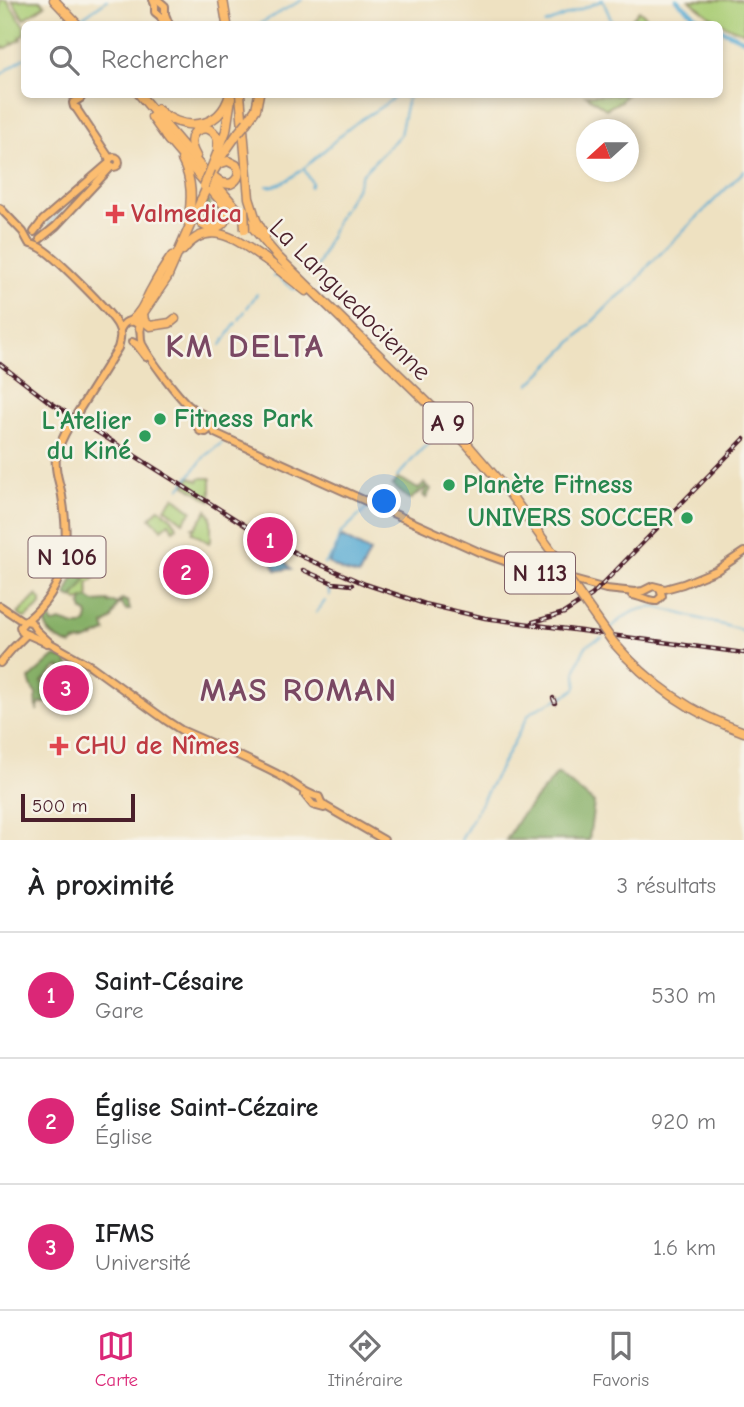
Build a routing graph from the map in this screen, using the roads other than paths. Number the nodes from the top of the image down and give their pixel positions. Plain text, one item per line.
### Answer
1 (52, 0) edge
2 (226, 0) edge
3 (157, 2) edge
4 (162, 14) junction
5 (72, 21) edge
6 (166, 21) edge
7 (229, 21) edge
8 (140, 98) edge
9 (140, 98) edge
10 (141, 98) edge
11 (141, 98) edge
12 (142, 98) edge
13 (229, 98) edge
14 (230, 98) edge
15 (239, 98) edge
16 (240, 98) edge
17 (259, 98) edge
18 (79, 102) edge
19 (166, 136) junction
20 (196, 156) junction
21 (215, 157) junction
22 (111, 161) junction
23 (213, 173) junction
24 (205, 187) junction
25 (201, 200) junction
26 (63, 203) junction
27 (0, 206) edge
28 (70, 210) junction
29 (187, 225) junction
30 (247, 227) junction
31 (31, 234) junction
32 (38, 241) junction
33 (268, 261) junction
34 (173, 263) junction
35 (288, 267) junction
36 (92, 295) junction
37 (319, 302) junction
38 (141, 313) junction
39 (116, 318) junction
40 (175, 319) dead end
41 (129, 322) junction
42 (120, 332) junction
43 (140, 332) junction
44 (130, 342) junction
45 (119, 350) junction
46 (145, 355) junction
47 (113, 357) junction
48 (104, 372) junction
49 (201, 418) junction
50 (72, 423) junction
51 (210, 429) junction
52 (744, 553) edge
53 (564, 570) junction
54 (649, 589) junction
55 (666, 590) junction
56 (649, 599) junction
57 (0, 608) edge
58 (34, 626) junction
59 (25, 628) junction
60 (0, 661) edge
61 (744, 730) edge
62 (315, 801) junction
63 (382, 840) edge

1 - 5 highway
2 - 7 highway
3 - 4 main road
3 - 4 main road
4 - 6 main road
8 - 19 highway
9 - 30 highway, La Languedocienne / A 9
10 - 20 highway
11 - 37 highway, La Languedocienne / A 9
12 - 13 highway
14 - 21 highway
15 - 30 highway, bridge
16 - 35 highway
17 - 23 highway, bridge
18 - 22 main road
19 - 25 highway
19 - 29 highway
20 - 21 highway
20 - 23 highway
21 - 23 highway
22 - 26 main road
22 - 28 main road
23 - 24 highway, bridge
23 - 30 highway
24 - 25 highway
24 - 29 highway
25 - 34 highway
26 - 28 main road
26 - 31 main road
27 - 31 main road
28 - 32 main road
29 - 38 highway
30 - 33 highway
30 - 35 highway, La Languedocienne / A 9
31 - 32 main road
31 - 32 main road
32 - 36 main road
32 - 39 main road
33 - 34 highway
33 - 37 highway
34 - 38 highway
35 - 53 highway, La Languedocienne / A 9
36 - 42 main road
36 - 47 main road
37 - 53 highway, La Languedocienne / A 9
38 - 39 main road
38 - 40 highway
38 - 41 highway
38 - 43 highway
39 - 41 main road
41 - 42 main road
41 - 43 main road
42 - 44 main road
42 - 47 main road, N 106
43 - 44 main road
43 - 49 main road
44 - 45 main road, N 106
44 - 46 main road
45 - 46 main road
45 - 48 main road, N 106
46 - 49 main road
47 - 48 main road, N 106
48 - 50 main road, N 106, bridge
49 - 51 main road
49 - 51 main road
50 - 58 main road, N 106
50 - 59 main road, N 106
51 - 54 main road, N 113
51 - 56 main road, N 113
52 - 55 main road
53 - 61 highway, La Languedocienne / A 9, bridge
54 - 55 main road
54 - 56 main road
55 - 56 main road
57 - 59 main road
58 - 59 main road
58 - 59 main road
58 - 62 main road
59 - 60 main road, N 106
59 - 62 main road
62 - 63 main road

